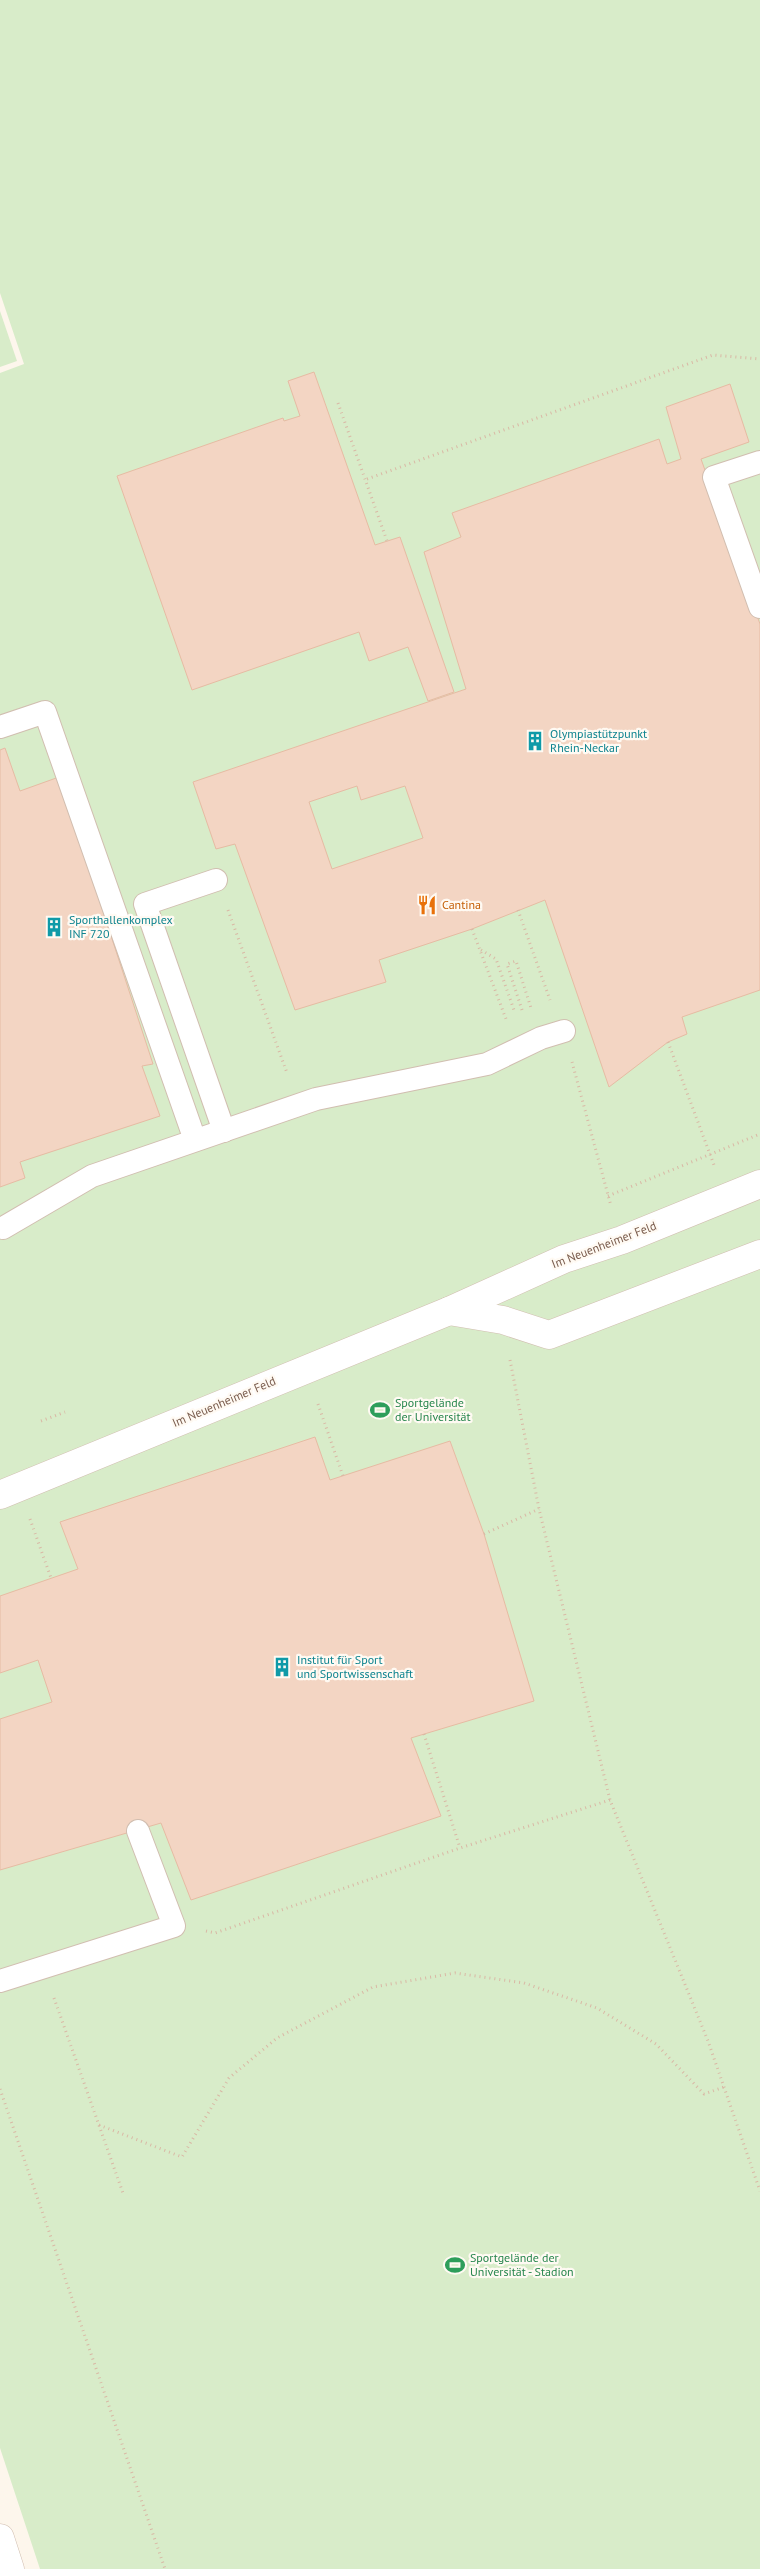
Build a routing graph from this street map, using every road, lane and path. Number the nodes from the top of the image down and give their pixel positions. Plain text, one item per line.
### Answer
1 (760, 359) edge
2 (338, 402) dead end
3 (760, 462) edge
4 (367, 479) junction
5 (387, 541) dead end
6 (760, 607) edge
7 (0, 727) edge
8 (216, 880) joint
9 (518, 910) dead end
10 (472, 929) dead end
11 (481, 950) junction
12 (524, 1014) dead end
13 (516, 1015) dead end
14 (564, 1031) junction
15 (541, 1038) junction
16 (668, 1042) dead end
17 (517, 1049) junction
18 (298, 1105) junction
19 (224, 1131) junction
20 (760, 1134) edge
21 (195, 1140) junction
22 (710, 1154) junction
23 (760, 1184) edge
24 (608, 1196) junction
25 (727, 1197) junction
26 (4, 1228) dead end
27 (622, 1240) junction
28 (760, 1254) edge
29 (449, 1311) junction
30 (503, 1320) junction
31 (305, 1368) junction
32 (65, 1412) dead end
33 (41, 1421) dead end
34 (343, 1476) dead end
35 (10, 1491) edge
36 (539, 1509) junction
37 (484, 1534) dead end
38 (51, 1578) dead end
39 (424, 1734) dead end
40 (610, 1800) junction
41 (138, 1831) dead end
42 (460, 1848) junction
43 (174, 1926) junction
44 (43, 1967) junction
45 (0, 1980) edge
46 (724, 2087) junction
47 (0, 2089) edge
48 (98, 2124) junction
49 (760, 2191) edge
50 (124, 2196) dead end
51 (0, 2538) edge
52 (10, 2569) edge
53 (165, 2569) edge

1 - 4 path
2 - 4 path
3 - 6 lane
4 - 5 path
7 - 21 lane
8 - 18 path
8 - 19 lane
9 - 14 path
10 - 11 path
11 - 13 path
11 - 17 path
12 - 15 path
14 - 15 lane
14 - 24 path
15 - 17 lane
16 - 22 path
17 - 18 lane
18 - 19 lane
19 - 21 lane
20 - 22 path
21 - 26 lane
22 - 24 path
22 - 25 path
23 - 25 street, Im Neuenheimer Feld
24 - 27 path
25 - 27 street, Im Neuenheimer Feld
27 - 29 street, Im Neuenheimer Feld
28 - 30 street
29 - 30 street
29 - 31 street, Im Neuenheimer Feld
30 - 36 path
31 - 34 path
31 - 35 street, Im Neuenheimer Feld
32 - 33 path
35 - 38 path
36 - 37 path
36 - 40 path
39 - 42 path
40 - 42 path
40 - 46 path
41 - 43 lane
42 - 43 path
43 - 44 lane
44 - 45 lane
44 - 48 path
46 - 48 path
46 - 49 path
47 - 53 path
48 - 50 path
51 - 52 street

